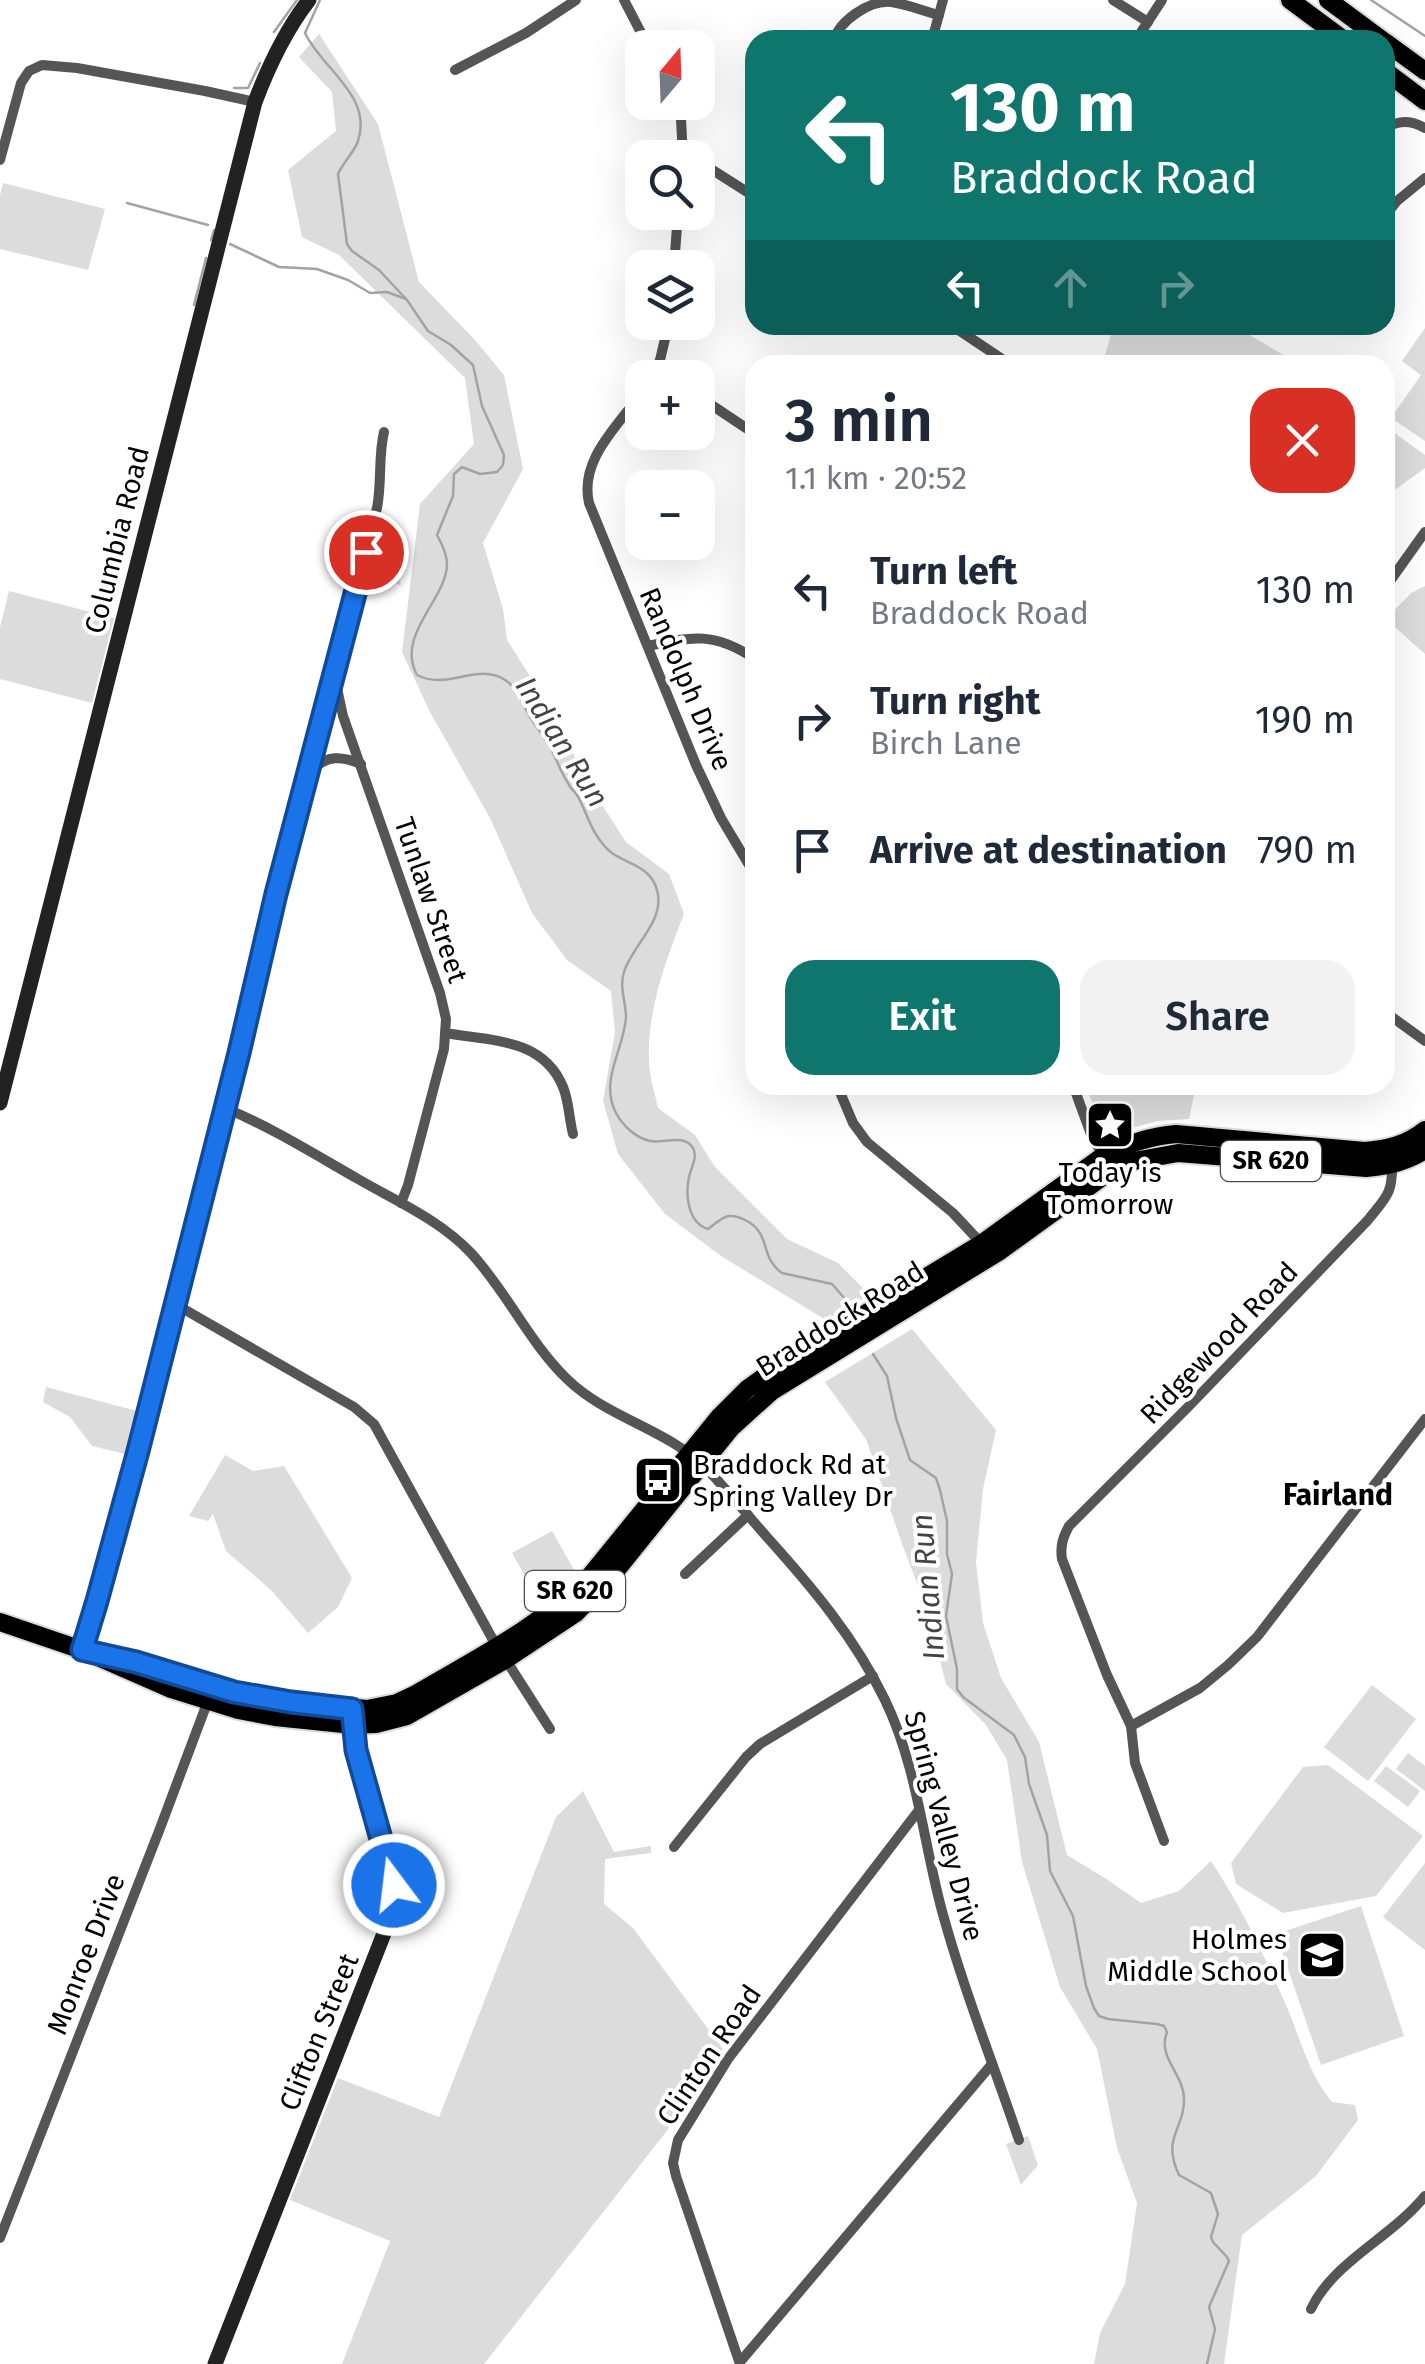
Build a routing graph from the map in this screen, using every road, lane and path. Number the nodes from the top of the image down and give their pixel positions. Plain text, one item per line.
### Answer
1 (310, 0) edge
2 (576, 0) edge
3 (624, 0) edge
4 (943, 0) edge
5 (1113, 0) edge
6 (1162, 0) edge
7 (1290, 0) edge
8 (1328, 0) edge
9 (939, 15) junction
10 (1148, 22) junction
11 (640, 30) edge
12 (837, 30) edge
13 (935, 30) edge
14 (1143, 30) edge
15 (1330, 30) edge
16 (1369, 30) edge
17 (1395, 49) edge
18 (455, 70) dead end
19 (1425, 72) edge
20 (1395, 78) edge
21 (1425, 101) edge
22 (255, 102) junction
23 (1395, 123) edge
24 (1425, 128) edge
25 (0, 160) edge
26 (715, 172) edge
27 (1425, 178) edge
28 (745, 191) edge
29 (1395, 204) edge
30 (966, 335) edge
31 (996, 355) edge
32 (715, 407) edge
33 (625, 415) edge
34 (745, 427) edge
35 (384, 432) dead end
36 (1425, 532) edge
37 (1395, 574) edge
38 (648, 646) junction
39 (745, 653) edge
40 (334, 673) junction
41 (361, 764) junction
42 (308, 776) junction
43 (745, 859) edge
44 (1395, 1019) edge
45 (446, 1033) junction
46 (1425, 1041) edge
47 (841, 1095) edge
48 (1077, 1095) edge
49 (0, 1103) edge
50 (225, 1108) junction
51 (1425, 1130) edge
52 (573, 1134) dead end
53 (1425, 1150) edge
54 (1391, 1157) junction
55 (1108, 1163) junction
56 (401, 1203) junction
57 (986, 1251) junction
58 (175, 1304) junction
59 (1425, 1419) edge
60 (695, 1459) junction
61 (748, 1515) junction
62 (685, 1574) dead end
63 (0, 1622) edge
64 (82, 1650) junction
65 (501, 1653) junction
66 (873, 1676) junction
67 (210, 1694) junction
68 (353, 1717) junction
69 (1131, 1726) junction
70 (550, 1730) dead end
71 (919, 1810) junction
72 (1164, 1840) dead end
73 (674, 1847) dead end
74 (992, 2064) junction
75 (1018, 2140) dead end
76 (1425, 2196) edge
77 (0, 2238) edge
78 (1312, 2309) dead end
79 (740, 2363) edge
80 (214, 2364) edge

1 - 22 street, Columbia Road
2 - 18 street
3 - 11 street
4 - 9 street
5 - 10 street
6 - 10 street
7 - 15 main road
8 - 16 main road
9 - 12 street
9 - 13 street
10 - 14 street
17 - 19 main road
20 - 21 main road
22 - 25 street
22 - 49 street, Columbia Road
23 - 24 street
26 - 28 street
27 - 29 street
30 - 31 street
32 - 34 street
33 - 38 street, Randolph Drive
35 - 40 street
36 - 37 street
38 - 39 street
38 - 43 street, Randolph Drive
40 - 41 street, Tunlaw Street
40 - 42 street
41 - 42 street
41 - 45 street, Tunlaw Street
42 - 50 street
44 - 46 street
45 - 52 street
45 - 56 street, Tunlaw Street
47 - 57 street
48 - 55 street
50 - 56 street, Spring Valley Drive
50 - 58 street
51 - 54 main road, Braddock Road / SR 620
53 - 54 main road, Braddock Road / SR 620
54 - 55 main road, Braddock Road / SR 620
54 - 69 street, Ridgewood Road
55 - 57 main road, Braddock Road / SR 620
56 - 60 street, Spring Valley Drive
57 - 60 main road, Braddock Road / SR 620
58 - 64 street
58 - 65 street
59 - 69 street
60 - 61 street, Spring Valley Drive
60 - 65 main road, Braddock Road / SR 620
61 - 62 street
61 - 66 street, Spring Valley Drive
63 - 64 main road, Braddock Road / SR 620
64 - 67 main road, Braddock Road / SR 620
65 - 68 main road, Braddock Road / SR 620
65 - 70 street
66 - 71 street, Spring Valley Drive
66 - 73 street
67 - 68 main road, Braddock Road / SR 620
67 - 77 street, Monroe Drive
68 - 80 street, Clifton Street
69 - 72 street
71 - 74 street, Spring Valley Drive
71 - 79 street, Clinton Road
74 - 75 street, Spring Valley Drive
74 - 79 street
76 - 78 street

